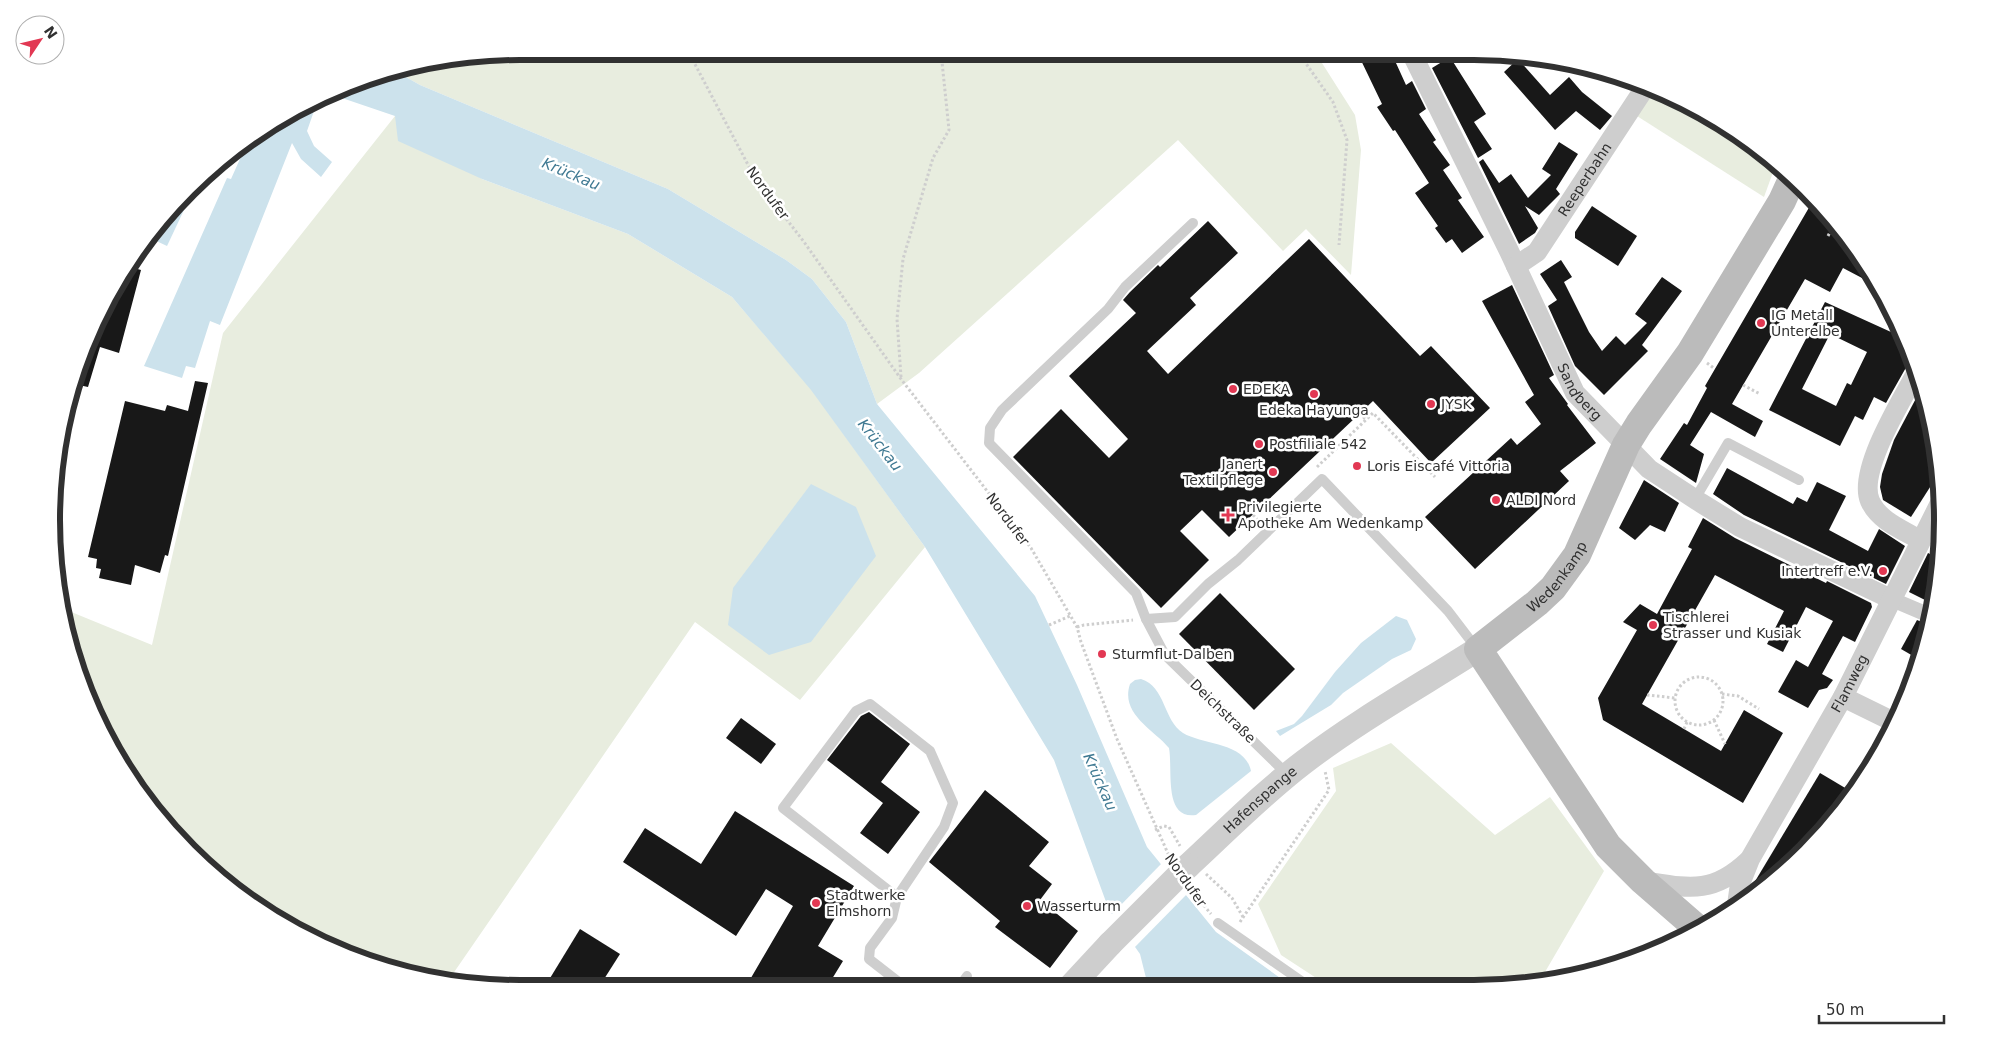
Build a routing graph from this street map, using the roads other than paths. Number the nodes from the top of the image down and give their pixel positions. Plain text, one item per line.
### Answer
1 (1415, 60) edge
2 (1642, 92) edge
3 (1784, 180) edge
4 (1193, 223) dead end
5 (1516, 266) junction
6 (1912, 381) edge
7 (1626, 445) junction
8 (1799, 480) dead end
9 (1695, 499) junction
10 (1934, 514) edge
11 (1920, 540) junction
12 (1891, 599) junction
13 (1924, 613) edge
14 (1146, 619) junction
15 (1478, 650) junction
16 (1843, 697) junction
17 (1889, 719) edge
18 (1288, 775) junction
19 (1750, 859) junction
20 (1643, 881) junction
21 (1738, 896) edge
22 (897, 897) junction
23 (1218, 923) road end
24 (1693, 924) edge
25 (967, 976) dead end
26 (897, 980) edge
27 (964, 980) edge
28 (1077, 980) edge
29 (1300, 980) edge

1 - 5 street, Sandberg
2 - 5 street, Reeperbahn
3 - 7 main road, Wedenkamp
4 - 14 lane, Deichstraße
5 - 7 street, Sandberg
6 - 11 street
7 - 9 street, Sandberg
7 - 15 main road, Wedenkamp
8 - 9 lane
9 - 12 street, Sandberg
10 - 11 street, Flamweg
11 - 12 street, Flamweg
12 - 13 street
12 - 16 street, Flamweg
14 - 15 lane
14 - 18 lane, Deichstraße
15 - 18 street, Hafenspange
15 - 20 main road
16 - 17 street
16 - 19 street, Flamweg
18 - 28 street, Hafenspange, bridge
19 - 20 street, Flamweg
19 - 21 street, Flamweg
20 - 24 main road
22 - 22 lane
22 - 26 lane
23 - 29 lane
25 - 27 lane

